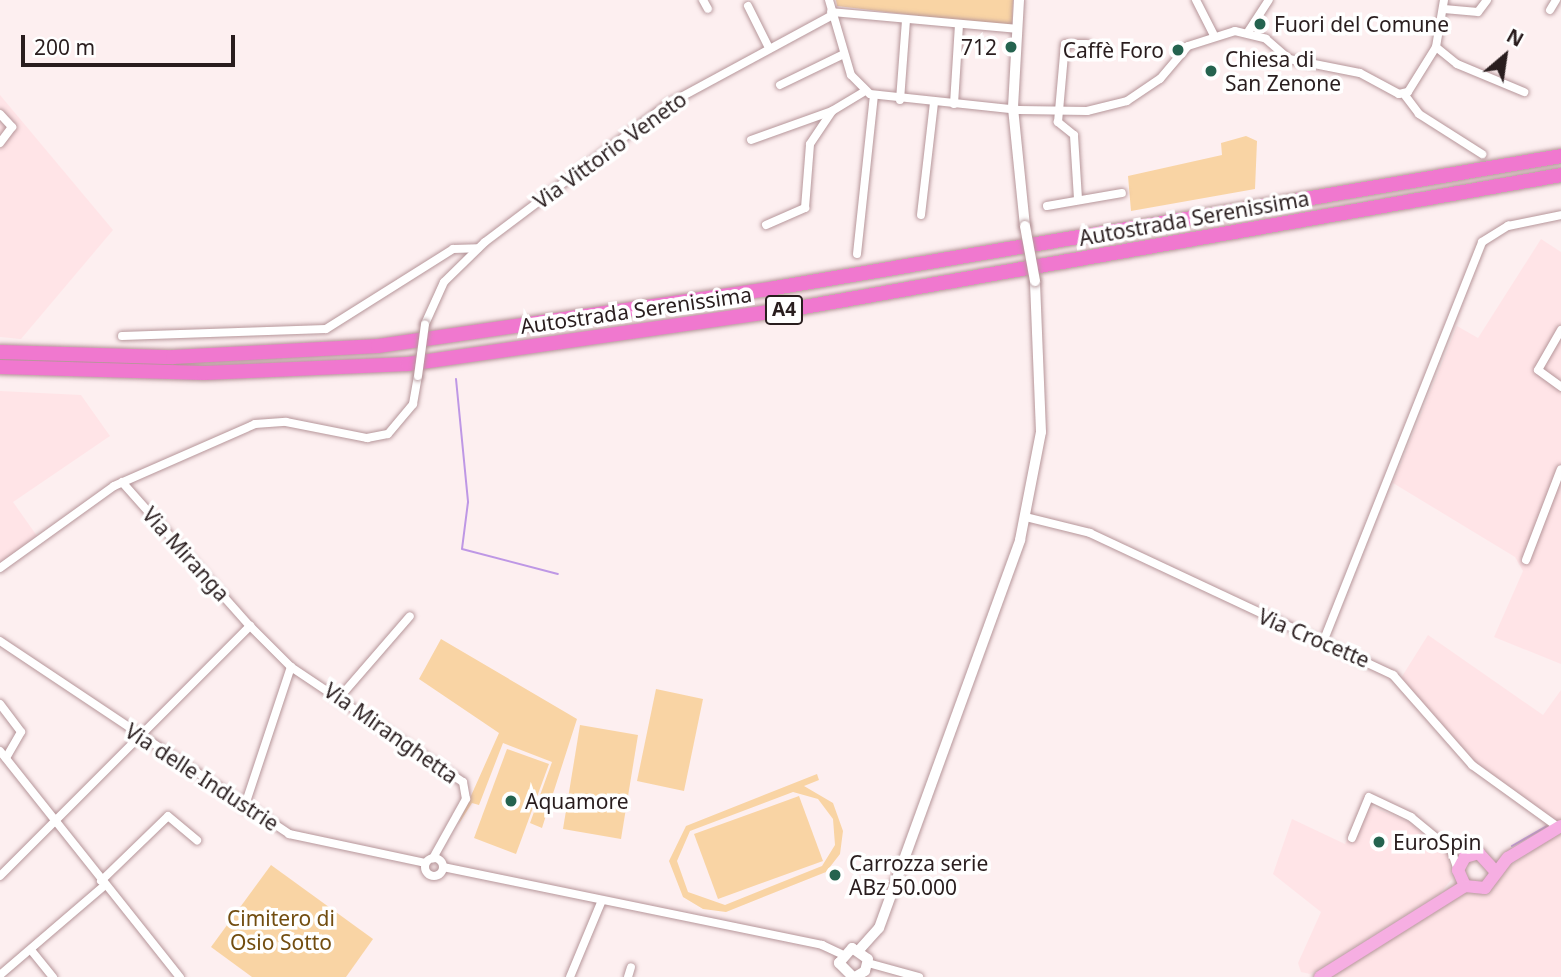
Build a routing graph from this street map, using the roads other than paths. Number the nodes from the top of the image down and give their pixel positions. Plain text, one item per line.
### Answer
1 (703, 0) edge
2 (829, 0) edge
3 (1019, 0) edge
4 (1196, 0) edge
5 (1269, 0) edge
6 (1487, 0) edge
7 (1556, 0) edge
8 (1444, 5) edge
9 (748, 6) dead end
10 (708, 9) dead end
11 (1550, 10) dead end
12 (831, 14) junction
13 (906, 20) junction
14 (959, 24) junction
15 (1017, 29) junction
16 (1248, 32) junction
17 (1213, 34) junction
18 (1087, 44) dead end
19 (768, 46) junction
20 (1436, 47) junction
21 (842, 55) junction
22 (780, 85) dead end
23 (865, 91) junction
24 (1524, 92) dead end
25 (1404, 94) junction
26 (874, 96) junction
27 (900, 100) junction
28 (934, 103) junction
29 (954, 104) junction
30 (1013, 108) junction
31 (832, 111) junction
32 (1059, 112) junction
33 (0, 114) edge
34 (751, 140) dead end
35 (0, 143) edge
36 (1482, 154) dead end
37 (1561, 156) edge
38 (1561, 176) edge
39 (1122, 193) dead end
40 (1078, 199) junction
41 (1047, 206) dead end
42 (921, 215) dead end
43 (1561, 215) edge
44 (766, 225) dead end
45 (478, 248) junction
46 (857, 254) dead end
47 (1561, 330) edge
48 (122, 336) dead end
49 (0, 352) edge
50 (0, 367) edge
51 (1561, 387) edge
52 (1561, 469) edge
53 (122, 482) junction
54 (1026, 517) junction
55 (1526, 560) dead end
56 (0, 568) edge
57 (410, 616) dead end
58 (252, 628) junction
59 (0, 640) edge
60 (1322, 642) junction
61 (292, 667) junction
62 (339, 698) junction
63 (0, 704) edge
64 (136, 735) junction
65 (3, 754) edge
66 (244, 808) junction
67 (54, 822) junction
68 (1560, 827) edge
69 (1352, 838) dead end
70 (197, 840) dead end
71 (1451, 850) junction
72 (1484, 856) junction
73 (1508, 858) junction
74 (429, 861) junction
75 (443, 867) junction
76 (1495, 871) junction
77 (0, 876) edge
78 (1460, 877) junction
79 (103, 884) junction
80 (602, 900) junction
81 (860, 949) junction
82 (31, 950) junction
83 (841, 954) junction
84 (869, 963) junction
85 (631, 967) dead end
86 (0, 975) edge
87 (53, 977) edge
88 (180, 977) edge
89 (570, 977) edge
90 (628, 977) edge
91 (854, 977) edge
92 (919, 977) edge
93 (1320, 977) edge

1 - 10 street
2 - 12 street
3 - 15 street
4 - 17 street
5 - 16 street
6 - 8 street
7 - 11 street
8 - 20 street
9 - 19 street
12 - 13 street
12 - 19 street, Via Vittorio Veneto
12 - 21 street
13 - 14 street
13 - 27 street
14 - 15 street
14 - 29 street
15 - 30 street
16 - 17 street
16 - 25 street
17 - 32 street
18 - 32 street
19 - 45 street, Via Vittorio Veneto
20 - 24 street
20 - 25 street
21 - 22 street
21 - 23 street
23 - 26 street
23 - 31 street
25 - 36 street
26 - 27 street
26 - 46 street
27 - 28 street
28 - 29 street
28 - 42 street
29 - 30 street
30 - 32 street
30 - 54 street, bridge
31 - 34 street
31 - 44 street
32 - 40 street
33 - 35 street
37 - 49 highway, Autostrada Serenissima / A4
38 - 50 highway, Autostrada Serenissima / A4
39 - 40 street
40 - 41 street
43 - 60 street
45 - 48 street
45 - 53 street, Via Vittorio Veneto, bridge
47 - 51 street
52 - 55 street
53 - 56 street, Via Vittorio Veneto
53 - 58 street, Via Miranga
54 - 60 street, Via Crocette
54 - 81 street
57 - 62 street
58 - 61 street, Via Miranghetta
58 - 64 street
59 - 64 street, Via delle Industrie
60 - 68 street, Via Crocette
61 - 62 street, Via Miranghetta
61 - 66 street
62 - 74 street, Via Miranghetta
63 - 65 street
64 - 66 street, Via delle Industrie
64 - 67 street
65 - 67 street
66 - 74 street, Via delle Industrie
67 - 77 street
67 - 79 street
68 - 73 main road
69 - 71 street
70 - 79 street
71 - 72 street
71 - 78 street
72 - 73 main road
72 - 76 main road
72 - 78 main road
73 - 76 main road
74 - 75 street, Via delle Industrie
74 - 75 street, Via delle Industrie
75 - 80 street, Via delle Industrie
76 - 78 main road
78 - 93 main road
79 - 82 street
79 - 88 street
80 - 83 street, Via delle Industrie
80 - 89 street
81 - 83 street
81 - 84 street
82 - 86 street
82 - 87 street
83 - 91 street
84 - 91 street
84 - 92 street
85 - 90 street

